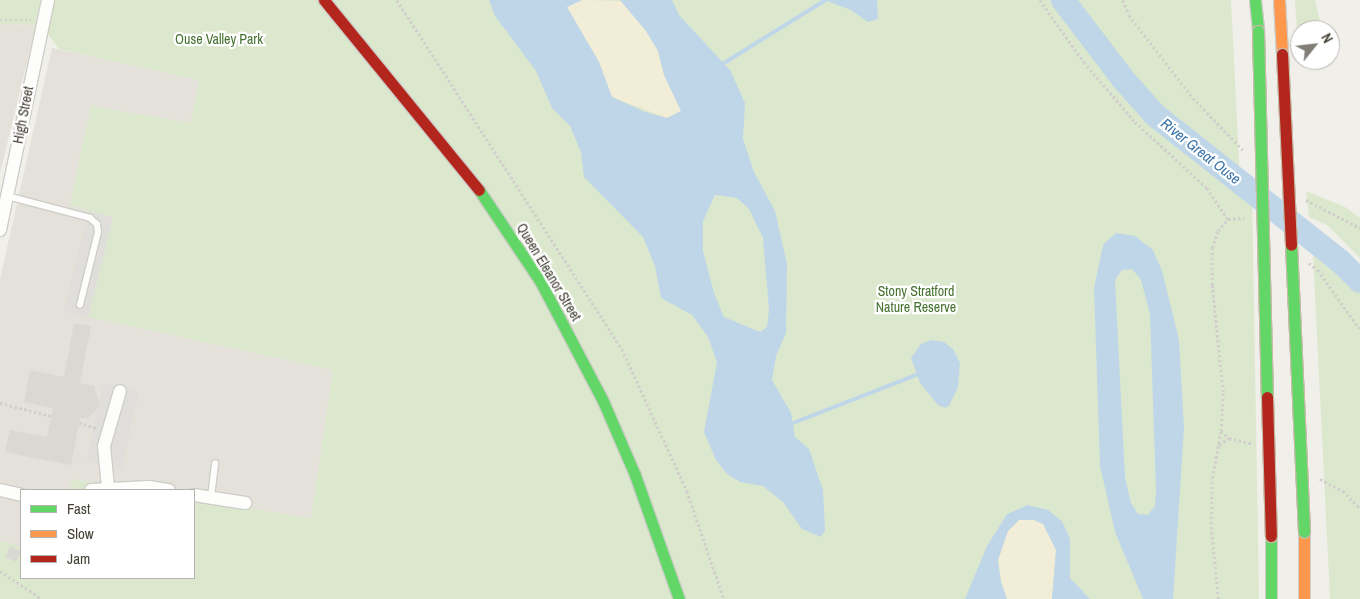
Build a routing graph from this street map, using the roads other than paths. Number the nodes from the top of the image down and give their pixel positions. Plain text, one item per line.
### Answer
1 (48, 0) edge
2 (324, 0) edge
3 (1255, 0) edge
4 (1279, 0) edge
5 (7, 196) junction
6 (0, 230) edge
7 (80, 305) dead end
8 (120, 391) dead end
9 (215, 463) dead end
10 (108, 487) junction
11 (97, 489) edge
12 (149, 489) edge
13 (0, 490) edge
14 (195, 494) edge
15 (20, 495) edge
16 (211, 498) junction
17 (244, 503) dead end
18 (679, 599) edge
19 (1271, 599) edge
20 (1304, 599) edge

1 - 5 street, High Street
2 - 18 main road, Queen Eleanor Street
3 - 19 main road, bridge
4 - 20 main road, bridge
5 - 6 street, High Street
5 - 7 lane
8 - 10 street
9 - 16 lane
10 - 11 street
10 - 12 street
13 - 15 street
14 - 16 street
16 - 17 street

